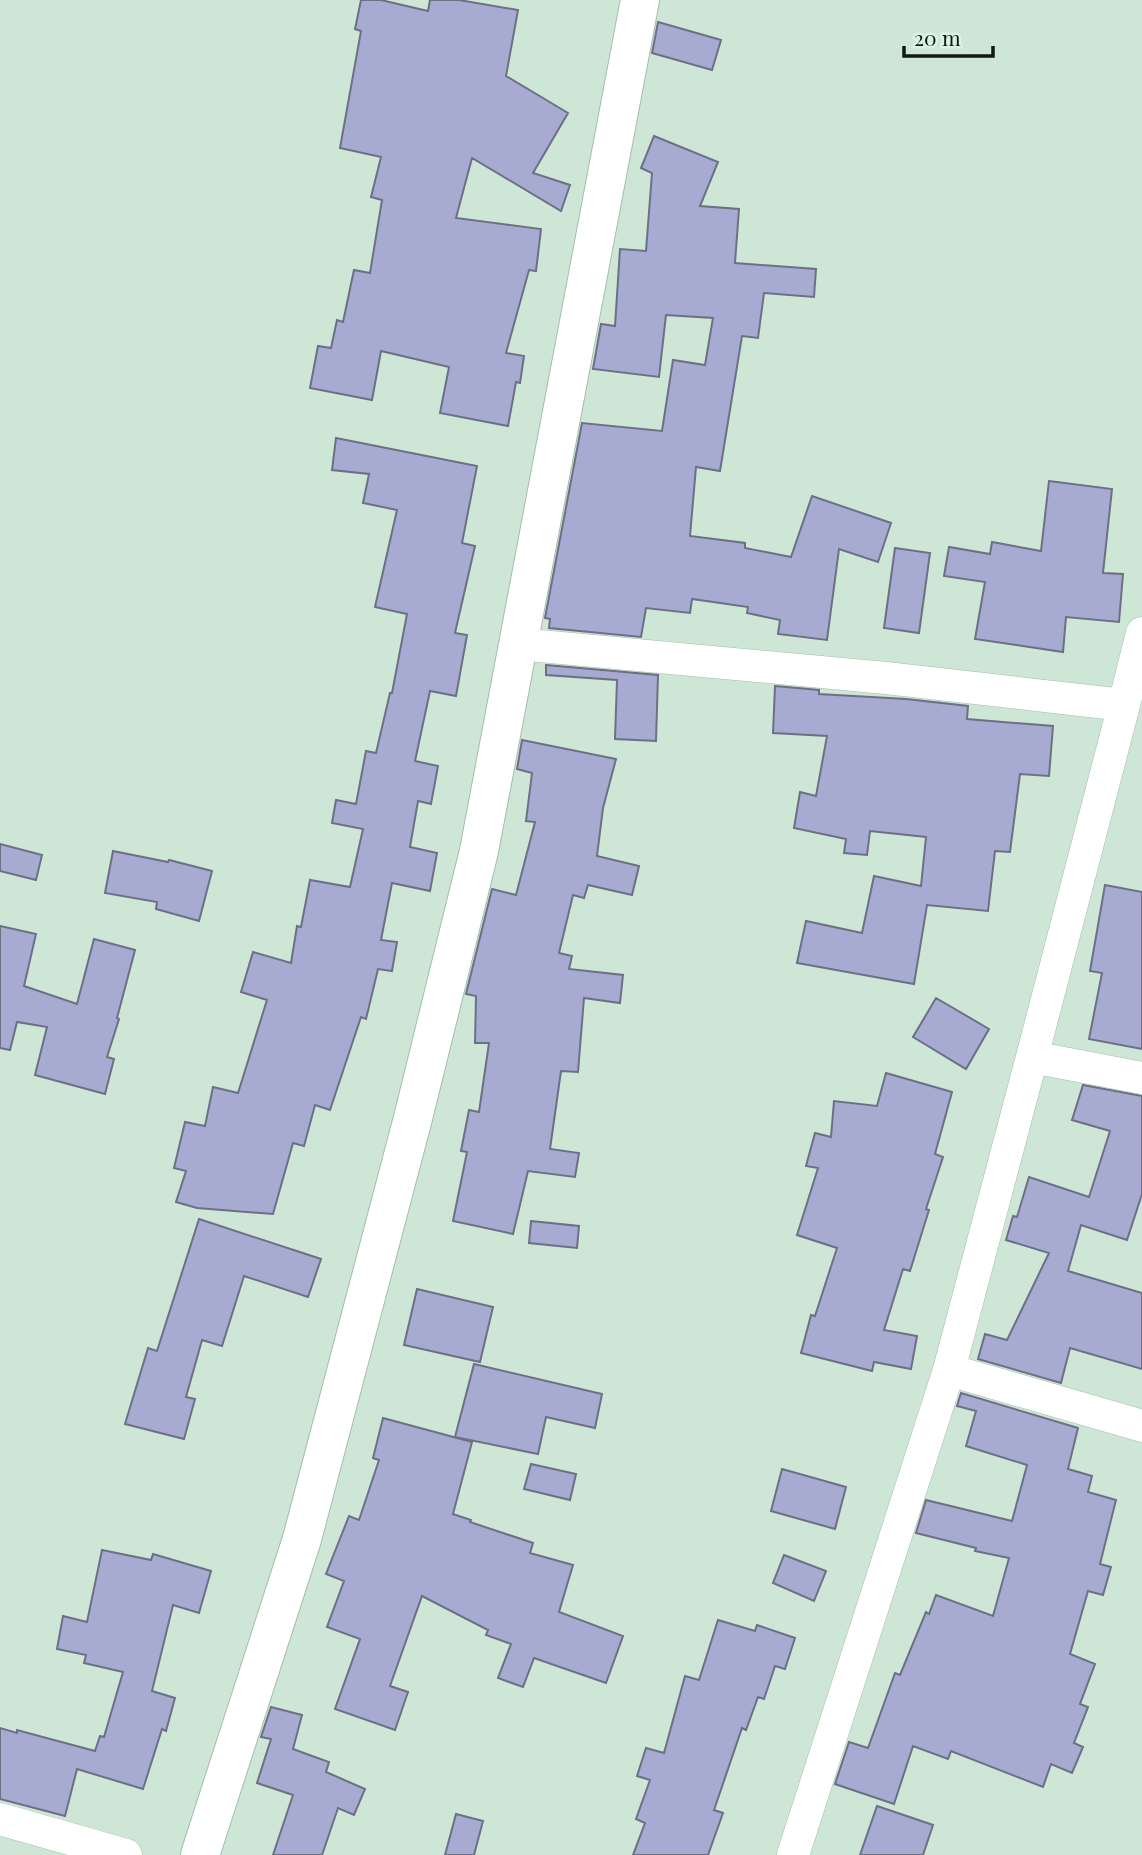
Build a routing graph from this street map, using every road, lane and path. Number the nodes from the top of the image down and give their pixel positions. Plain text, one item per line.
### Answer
1 (640, 0) edge
2 (1142, 634) edge
3 (518, 644) junction
4 (1124, 705) junction
5 (1032, 1057) junction
6 (1142, 1078) edge
7 (948, 1370) junction
8 (1142, 1426) edge
9 (0, 1819) edge
10 (126, 1855) edge
11 (200, 1855) edge
12 (793, 1855) edge

1 - 3 street
2 - 4 street
3 - 4 street
3 - 11 street
4 - 5 street
5 - 6 street
5 - 7 street
7 - 8 street
7 - 12 street
9 - 10 street

